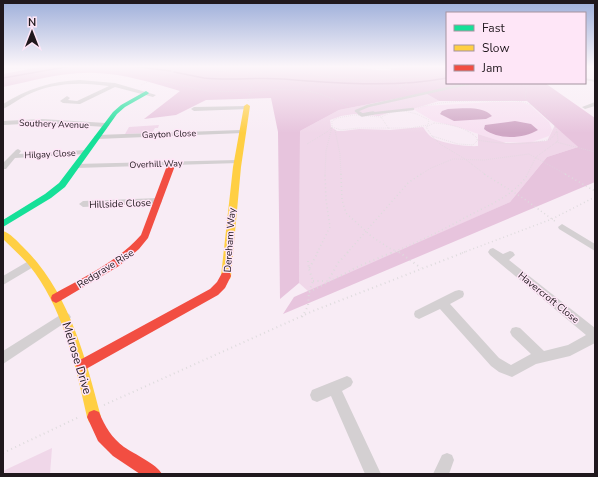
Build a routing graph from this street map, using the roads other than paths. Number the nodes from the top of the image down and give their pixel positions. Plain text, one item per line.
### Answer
1 (40, 88) edge
2 (108, 88) edge
3 (126, 88) edge
4 (447, 88) edge
5 (67, 98) dead end
6 (3, 102) edge
7 (10, 102) junction
8 (3, 107) edge
9 (198, 108) dead end
10 (413, 110) road end
11 (3, 123) edge
12 (106, 125) junction
13 (241, 132) junction
14 (97, 137) junction
15 (86, 152) junction
16 (237, 162) junction
17 (172, 164) junction
18 (76, 166) junction
19 (3, 167) edge
20 (158, 201) junction
21 (83, 204) dead end
22 (3, 224) edge
23 (562, 227) dead end
24 (3, 234) edge
25 (595, 248) edge
26 (493, 252) dead end
27 (32, 263) junction
28 (3, 282) edge
29 (459, 294) dead end
30 (56, 298) junction
31 (442, 303) junction
32 (419, 314) dead end
33 (65, 317) junction
34 (516, 332) dead end
35 (595, 336) edge
36 (542, 357) junction
37 (3, 358) edge
38 (82, 365) junction
39 (347, 382) dead end
40 (334, 388) junction
41 (316, 395) dead end
42 (447, 460) dead end
43 (154, 474) edge
44 (373, 474) edge
45 (441, 474) edge

1 - 7 street
2 - 5 street
3 - 12 street
4 - 10 lane
6 - 7 street
7 - 8 street
9 - 13 street, Dereham Way
11 - 12 street, Southery Avenue
12 - 14 street
13 - 14 street, Gayton Close
13 - 16 street, Dereham Way
14 - 15 street
15 - 18 street
15 - 19 street, Hilgay Close
16 - 17 street, Overhill Way
16 - 38 street, Dereham Way
17 - 18 street, Overhill Way
17 - 20 street, Redgrave Rise
18 - 22 street
20 - 21 street, Hillside Close
20 - 30 street, Redgrave Rise
23 - 25 street
24 - 27 street, Melrose Drive
26 - 35 street, Havercroft Close
27 - 28 street
27 - 30 street, Melrose Drive
29 - 31 street
30 - 33 street, Melrose Drive
31 - 32 street
31 - 36 street
33 - 37 street
33 - 38 street, Melrose Drive
34 - 36 street
35 - 36 street
38 - 43 street, Melrose Drive
39 - 40 street
40 - 41 street
40 - 44 street
42 - 45 street

